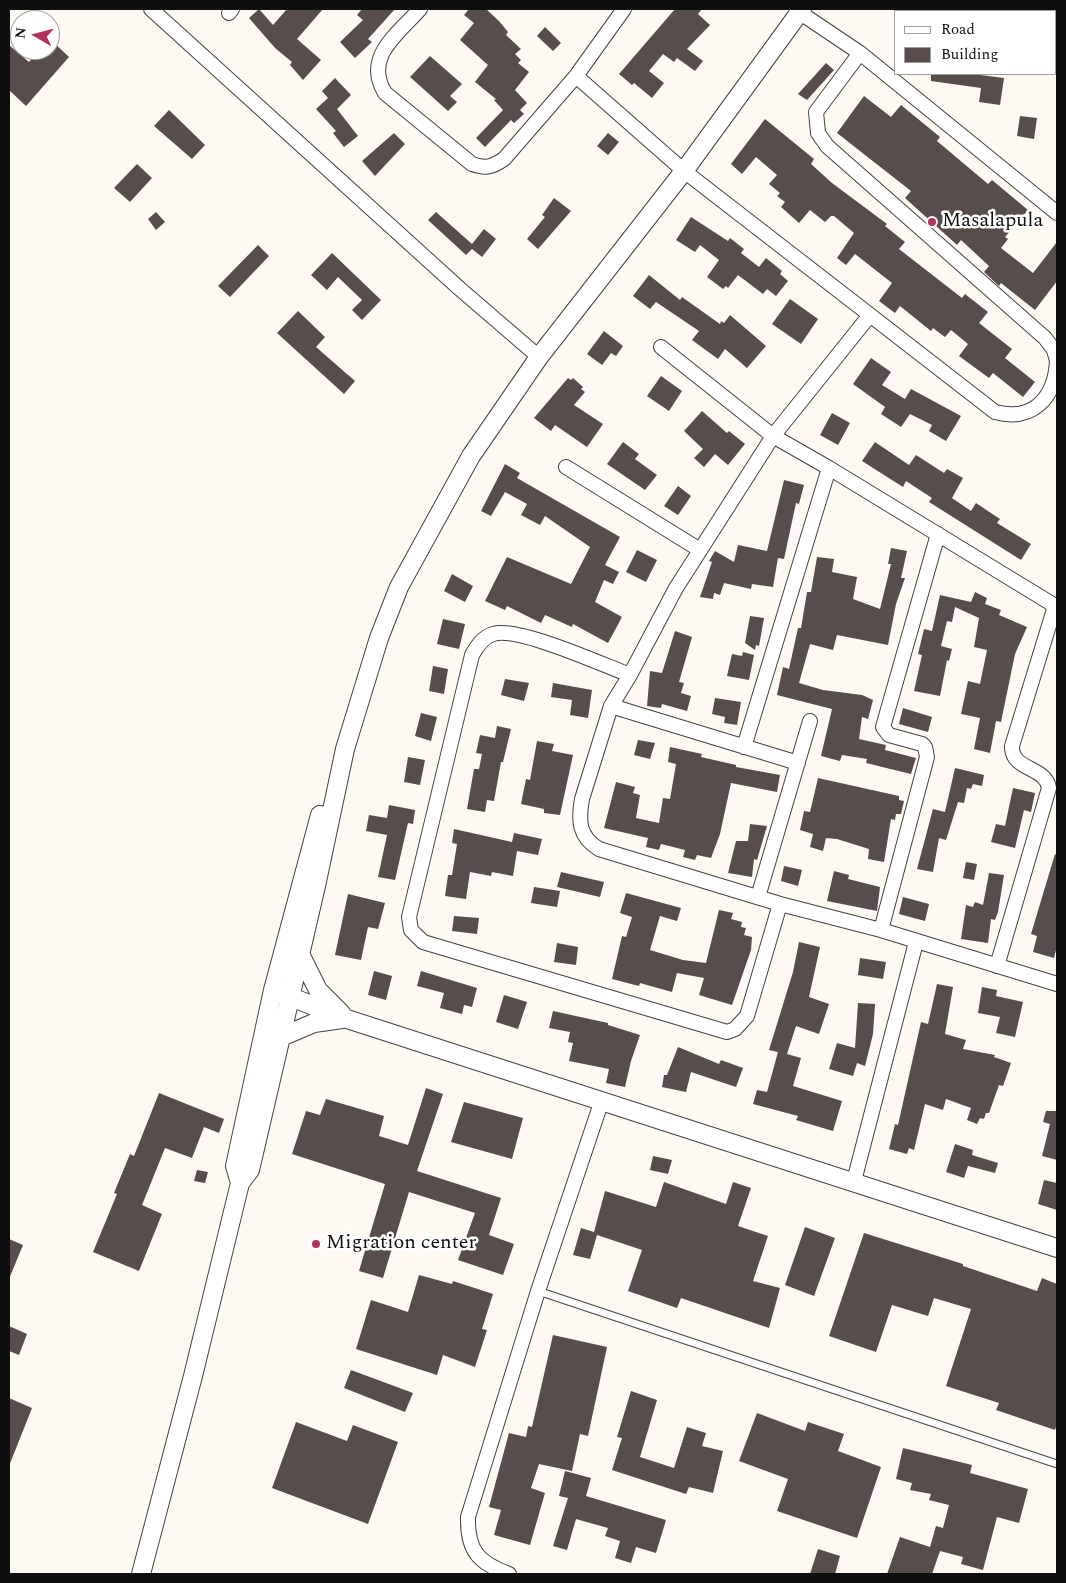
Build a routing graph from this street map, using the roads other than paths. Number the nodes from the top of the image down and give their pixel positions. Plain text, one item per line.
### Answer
1 (151, 9) edge
2 (420, 9) edge
3 (624, 9) edge
4 (801, 10) edge
5 (860, 53) junction
6 (576, 76) junction
7 (684, 171) junction
8 (1057, 213) edge
9 (870, 315) junction
10 (661, 348) dead end
11 (539, 356) junction
12 (1057, 361) edge
13 (773, 436) junction
14 (566, 467) dead end
15 (829, 468) junction
16 (938, 534) junction
17 (700, 550) junction
18 (1056, 606) edge
19 (630, 675) junction
20 (611, 706) junction
21 (810, 721) dead end
22 (744, 747) junction
23 (345, 750) junction
24 (798, 763) junction
25 (758, 897) junction
26 (780, 904) junction
27 (881, 930) junction
28 (916, 942) junction
29 (300, 954) junction
30 (997, 966) junction
31 (1057, 984) edge
32 (273, 990) junction
33 (291, 997) junction
34 (347, 1019) junction
35 (281, 1037) junction
36 (602, 1100) junction
37 (854, 1181) junction
38 (240, 1183) junction
39 (1057, 1248) edge
40 (538, 1291) junction
41 (1057, 1464) edge
42 (141, 1574) edge
43 (509, 1574) edge

1 - 11 street
2 - 6 street
3 - 6 street
4 - 5 street
4 - 7 street
5 - 8 street
5 - 12 street
6 - 7 street
7 - 9 street
7 - 11 street
9 - 12 street
9 - 13 street
10 - 13 street
11 - 23 street
13 - 15 street
13 - 17 street
14 - 17 street
15 - 16 street
15 - 22 street
16 - 18 street
16 - 27 street
17 - 19 street
18 - 30 street
19 - 20 street
19 - 26 street
20 - 22 street
20 - 25 street
21 - 24 street
22 - 24 street
23 - 29 street
23 - 32 street
24 - 25 street
25 - 26 street
26 - 27 street
27 - 28 street
28 - 30 street
28 - 37 street
29 - 33 street
29 - 34 street
30 - 31 street
32 - 33 street
32 - 38 street
33 - 34 street
33 - 35 street
34 - 35 street
34 - 36 street
35 - 38 street
36 - 37 street
36 - 40 street
37 - 39 street
38 - 42 street
40 - 41 lane
40 - 43 street

